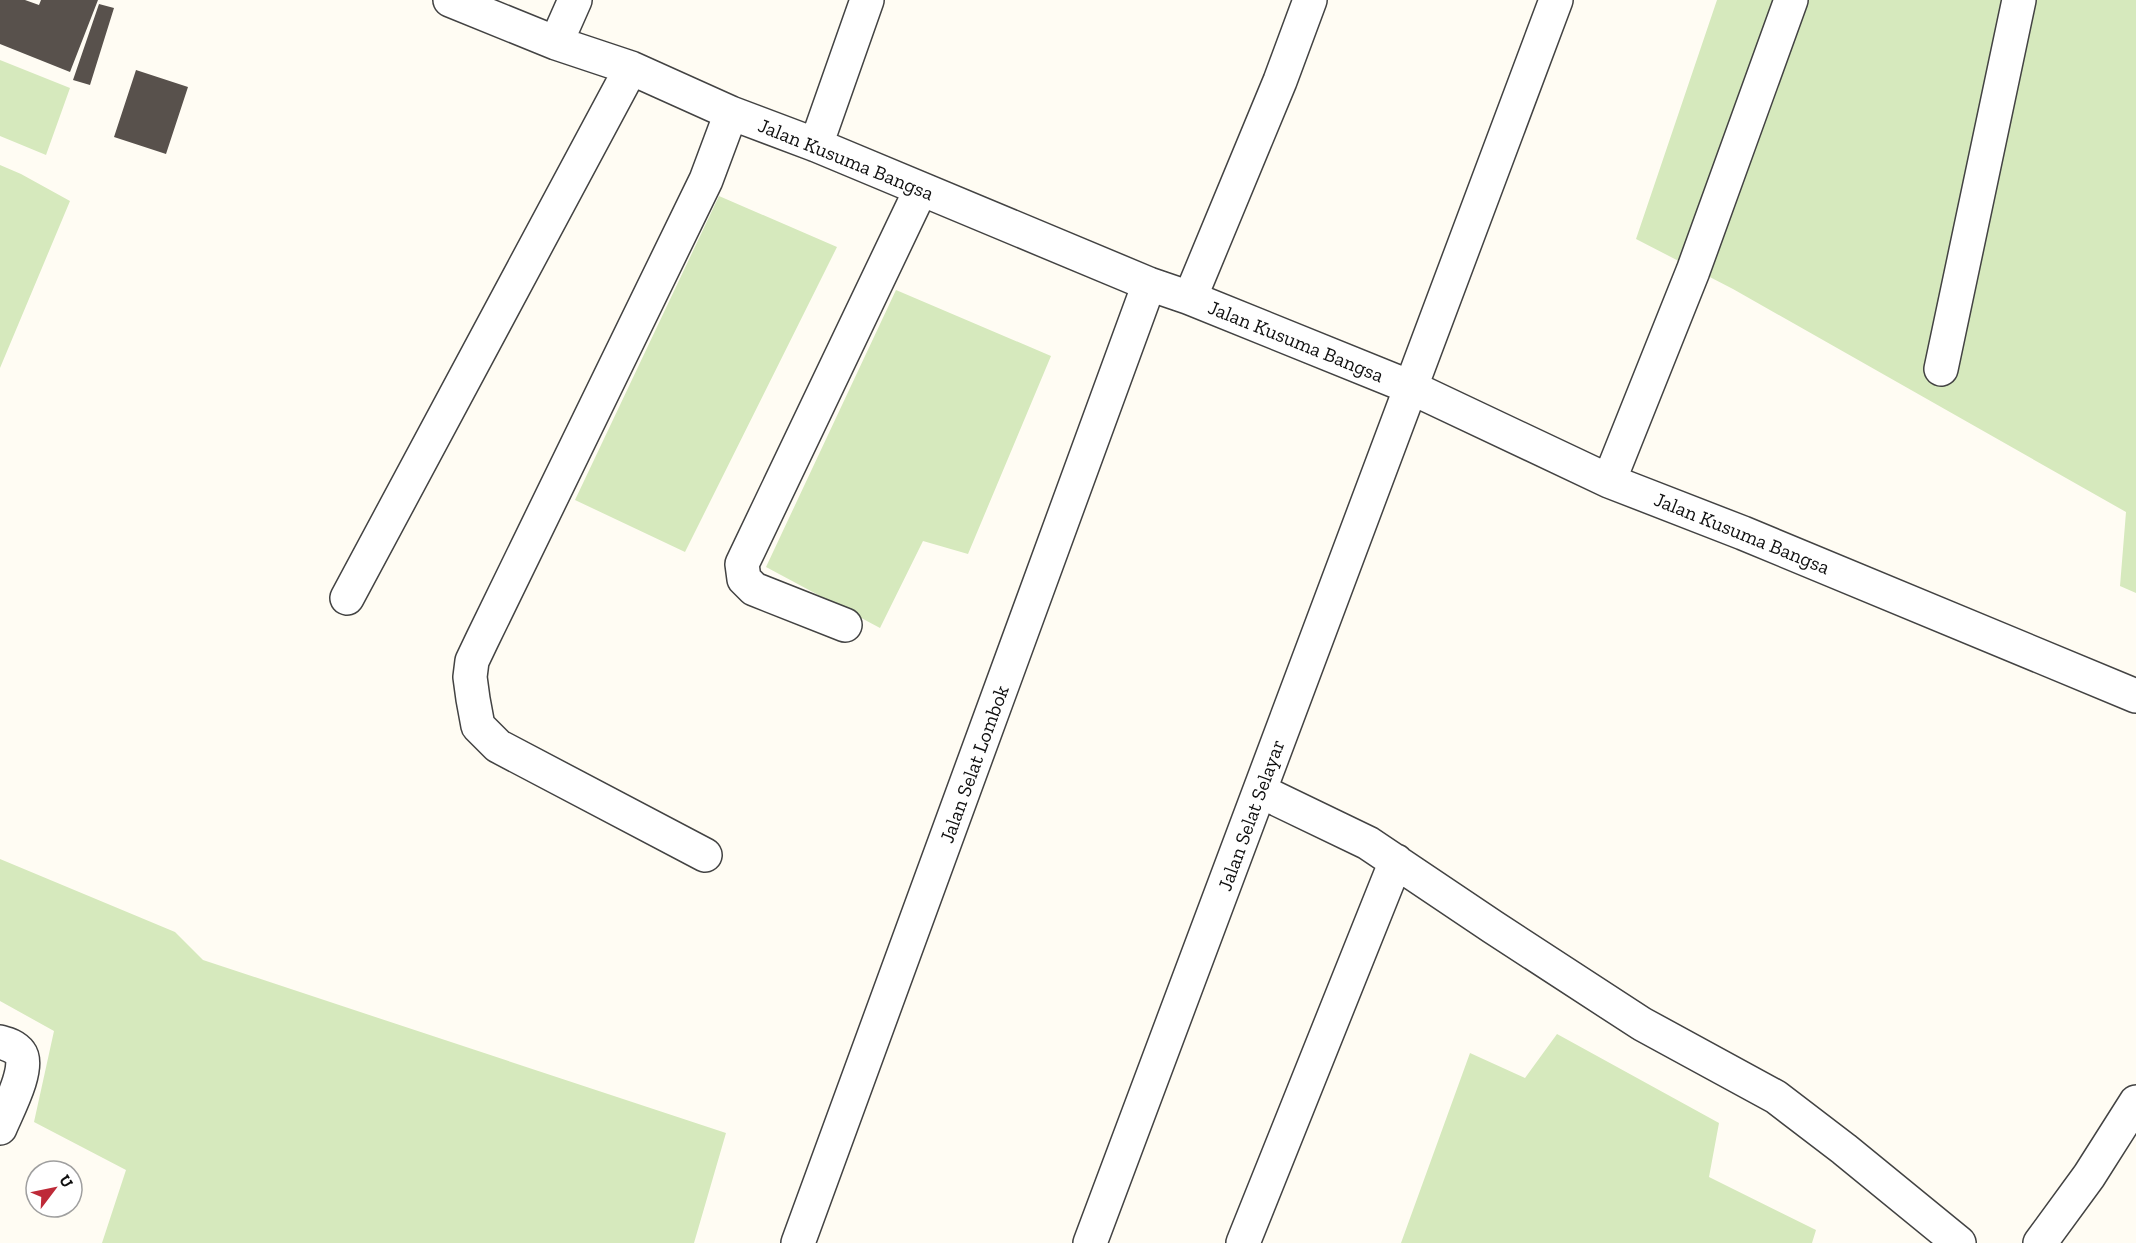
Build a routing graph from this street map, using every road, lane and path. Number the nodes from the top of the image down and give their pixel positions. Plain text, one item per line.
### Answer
1 (450, 0) edge
2 (575, 0) edge
3 (867, 0) edge
4 (1310, 0) edge
5 (1556, 0) edge
6 (1791, 0) edge
7 (2019, 0) edge
8 (556, 43) junction
9 (631, 68) junction
10 (731, 113) junction
11 (816, 145) junction
12 (921, 189) junction
13 (1149, 284) junction
14 (1190, 298) junction
15 (1941, 369) dead end
16 (1410, 387) junction
17 (1609, 481) junction
18 (347, 598) dead end
19 (845, 625) dead end
20 (2136, 696) edge
21 (1260, 791) junction
22 (705, 855) dead end
23 (1396, 861) junction
24 (0, 1042) edge
25 (2136, 1102) edge
26 (0, 1128) edge
27 (798, 1243) edge
28 (1090, 1243) edge
29 (1243, 1243) edge
30 (1959, 1243) edge
31 (2040, 1243) edge

1 - 8 street, Jalan Kusuma Bangsa
2 - 8 street
3 - 11 street
4 - 14 street
5 - 16 street, Jalan Selat Selayar
6 - 17 street
7 - 15 street
8 - 9 street, Jalan Kusuma Bangsa
9 - 10 street, Jalan Kusuma Bangsa
9 - 18 street
10 - 11 street, Jalan Kusuma Bangsa
10 - 22 street
11 - 12 street, Jalan Kusuma Bangsa
12 - 13 street, Jalan Kusuma Bangsa
12 - 19 street
13 - 14 street, Jalan Kusuma Bangsa
13 - 27 street, Jalan Selat Lombok
14 - 16 street, Jalan Kusuma Bangsa
16 - 17 street, Jalan Kusuma Bangsa
16 - 21 street, Jalan Selat Selayar
17 - 20 street, Jalan Kusuma Bangsa
21 - 23 street
21 - 28 street, Jalan Selat Selayar
23 - 29 street
23 - 30 street
24 - 26 street
25 - 31 street

